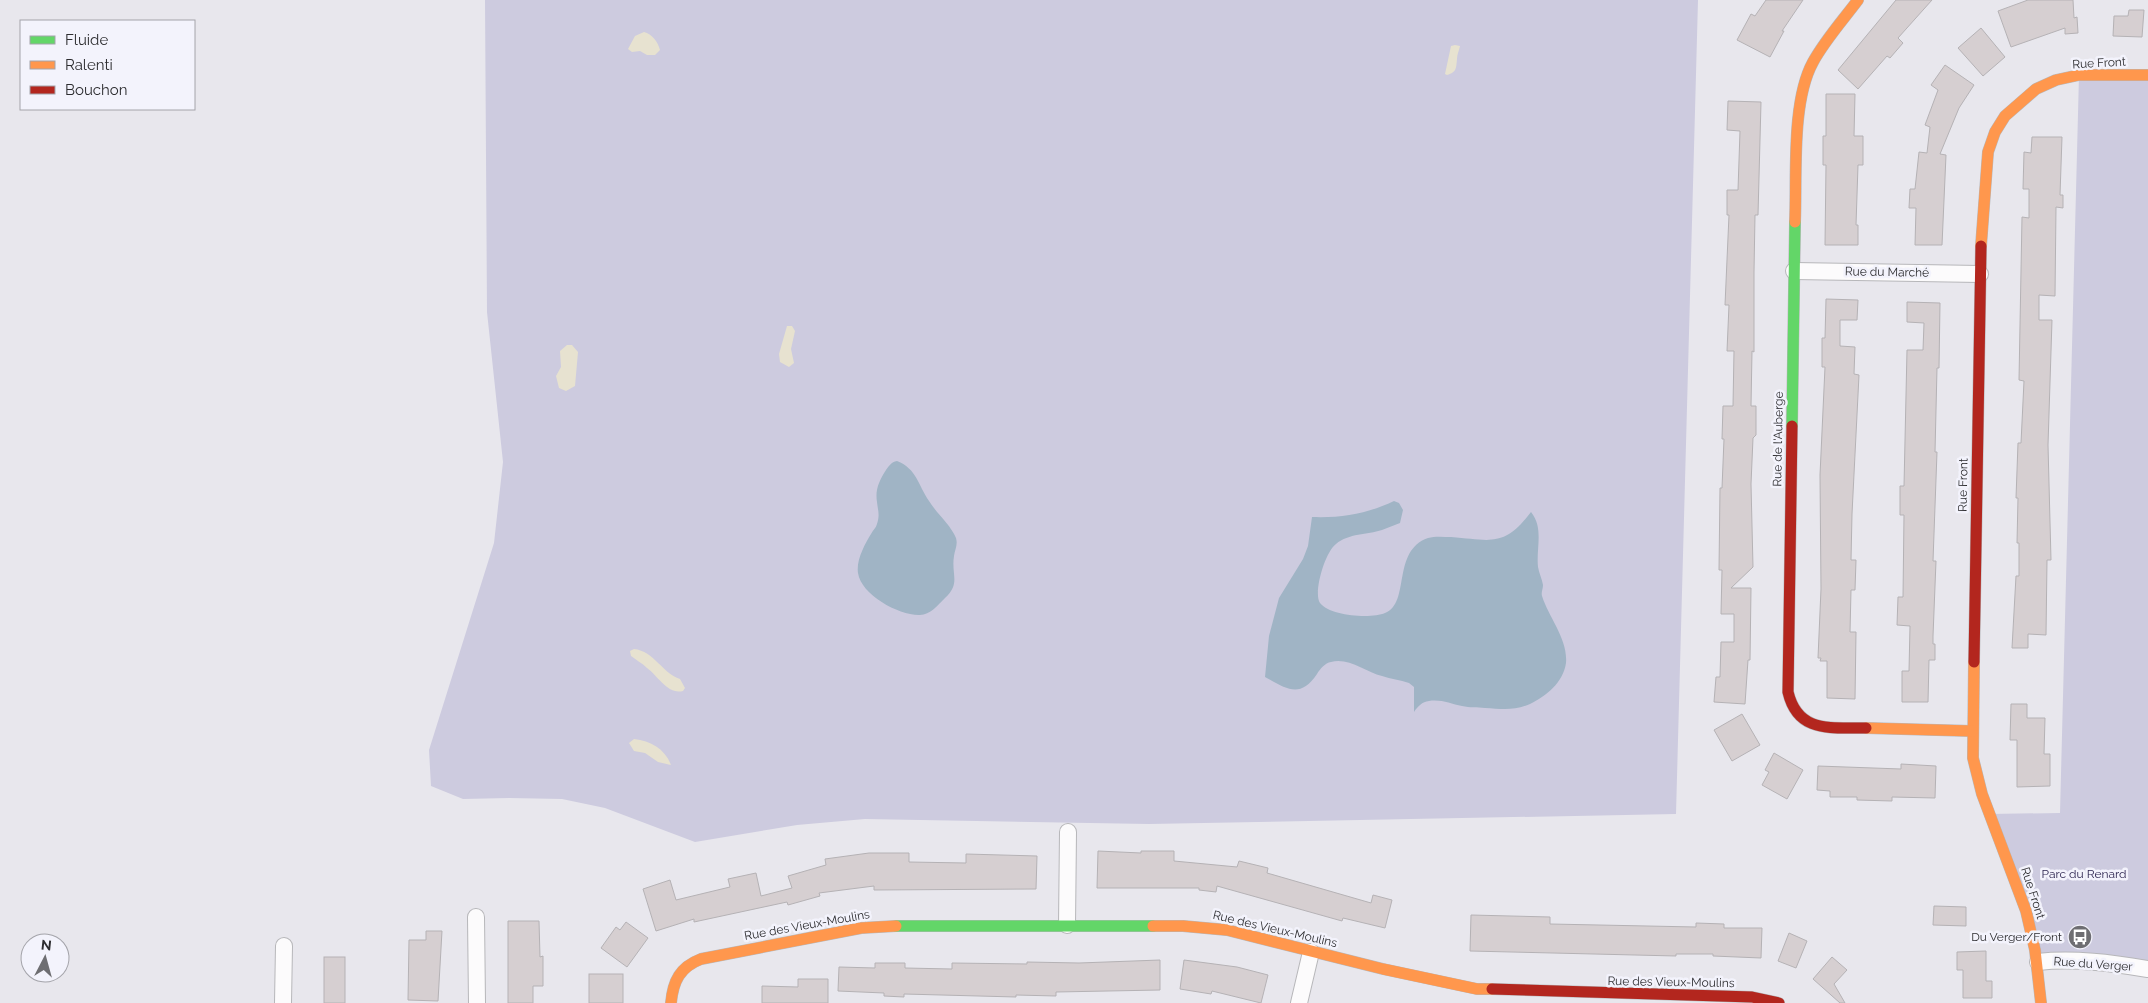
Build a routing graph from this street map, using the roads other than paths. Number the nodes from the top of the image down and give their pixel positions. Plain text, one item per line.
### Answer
1 (1858, 0) edge
2 (2148, 75) edge
3 (1794, 271) junction
4 (1980, 274) junction
5 (1972, 731) junction
6 (1068, 832) dead end
7 (476, 917) dead end
8 (1067, 925) junction
9 (284, 946) dead end
10 (1311, 952) junction
11 (2038, 962) junction
12 (2148, 969) edge
13 (283, 1003) edge
14 (477, 1003) edge
15 (671, 1003) edge
16 (1299, 1003) edge
17 (1780, 1003) edge
18 (2041, 1003) edge

1 - 3 street, Rue de l'Auberge
2 - 4 street, Rue Front
3 - 4 street, Rue du Marché
3 - 5 street, Rue de l'Auberge
4 - 5 street, Rue Front
5 - 11 street, Rue Front
6 - 8 street
7 - 14 street
8 - 10 street, Rue des Vieux-Moulins
8 - 15 street, Rue des Vieux-Moulins
9 - 13 street
10 - 16 street
10 - 17 street, Rue des Vieux-Moulins
11 - 12 street, Rue du Verger
11 - 18 street, Rue Front

